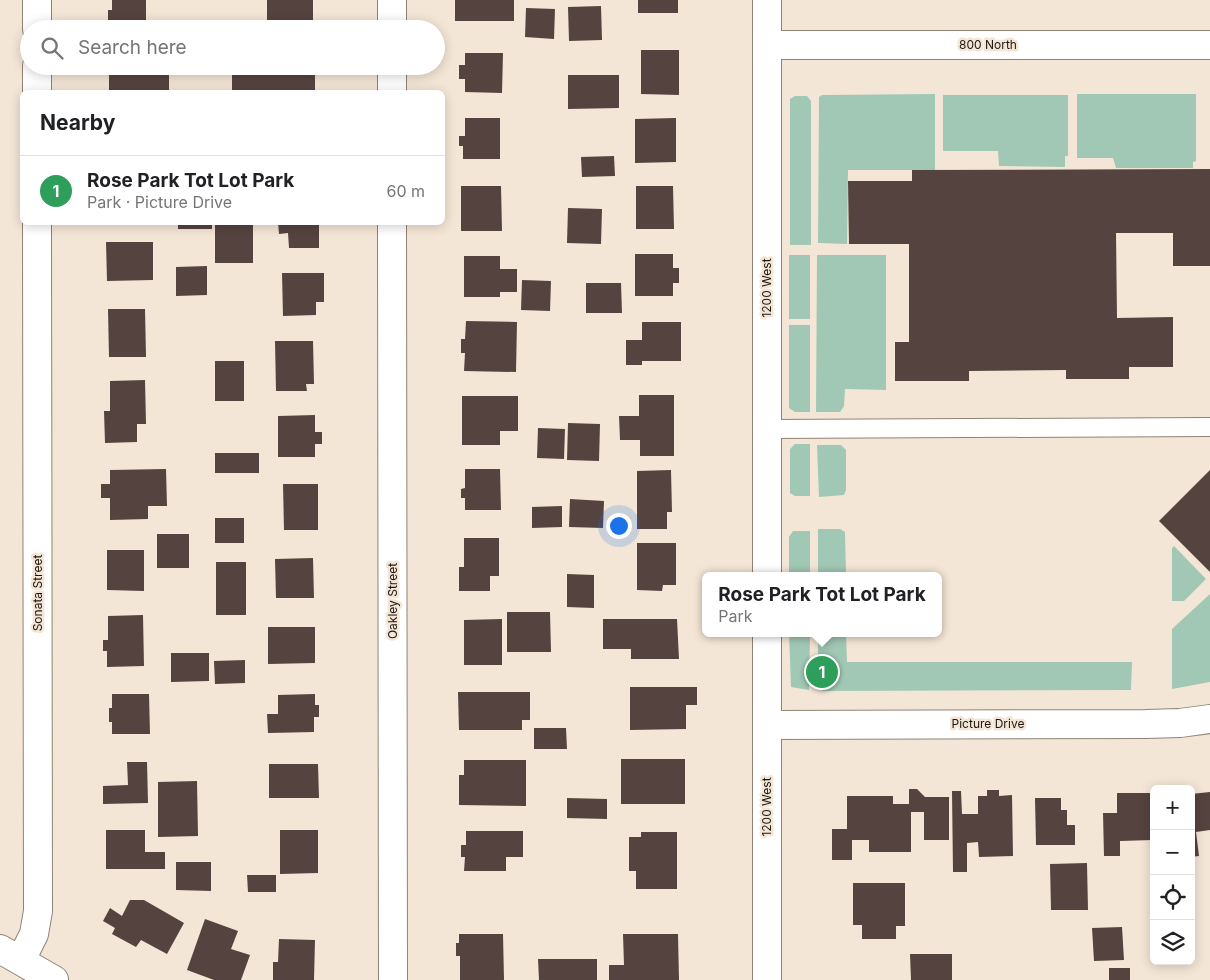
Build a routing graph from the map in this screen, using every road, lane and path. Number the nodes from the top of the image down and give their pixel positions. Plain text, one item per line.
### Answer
1 (37, 0) edge
2 (392, 0) edge
3 (766, 0) edge
4 (37, 20) edge
5 (392, 20) edge
6 (766, 45) junction
7 (1210, 45) edge
8 (37, 75) edge
9 (392, 75) edge
10 (37, 90) edge
11 (392, 90) edge
12 (38, 225) edge
13 (392, 225) edge
14 (1210, 427) edge
15 (766, 430) junction
16 (766, 572) edge
17 (766, 637) edge
18 (1210, 719) edge
19 (766, 725) junction
20 (10, 955) edge
21 (54, 980) edge
22 (393, 980) edge
23 (767, 980) edge

1 - 4 street
2 - 5 street
3 - 6 street, 1200 West
6 - 7 street, 800 North
6 - 15 street, 1200 West
8 - 10 street
9 - 11 street
12 - 20 street, Sonata Street
13 - 22 street, Oakley Street
14 - 15 lane
15 - 16 street, 1200 West
17 - 19 street, 1200 West
18 - 19 street, Picture Drive
19 - 23 street, 1200 West
20 - 21 street

